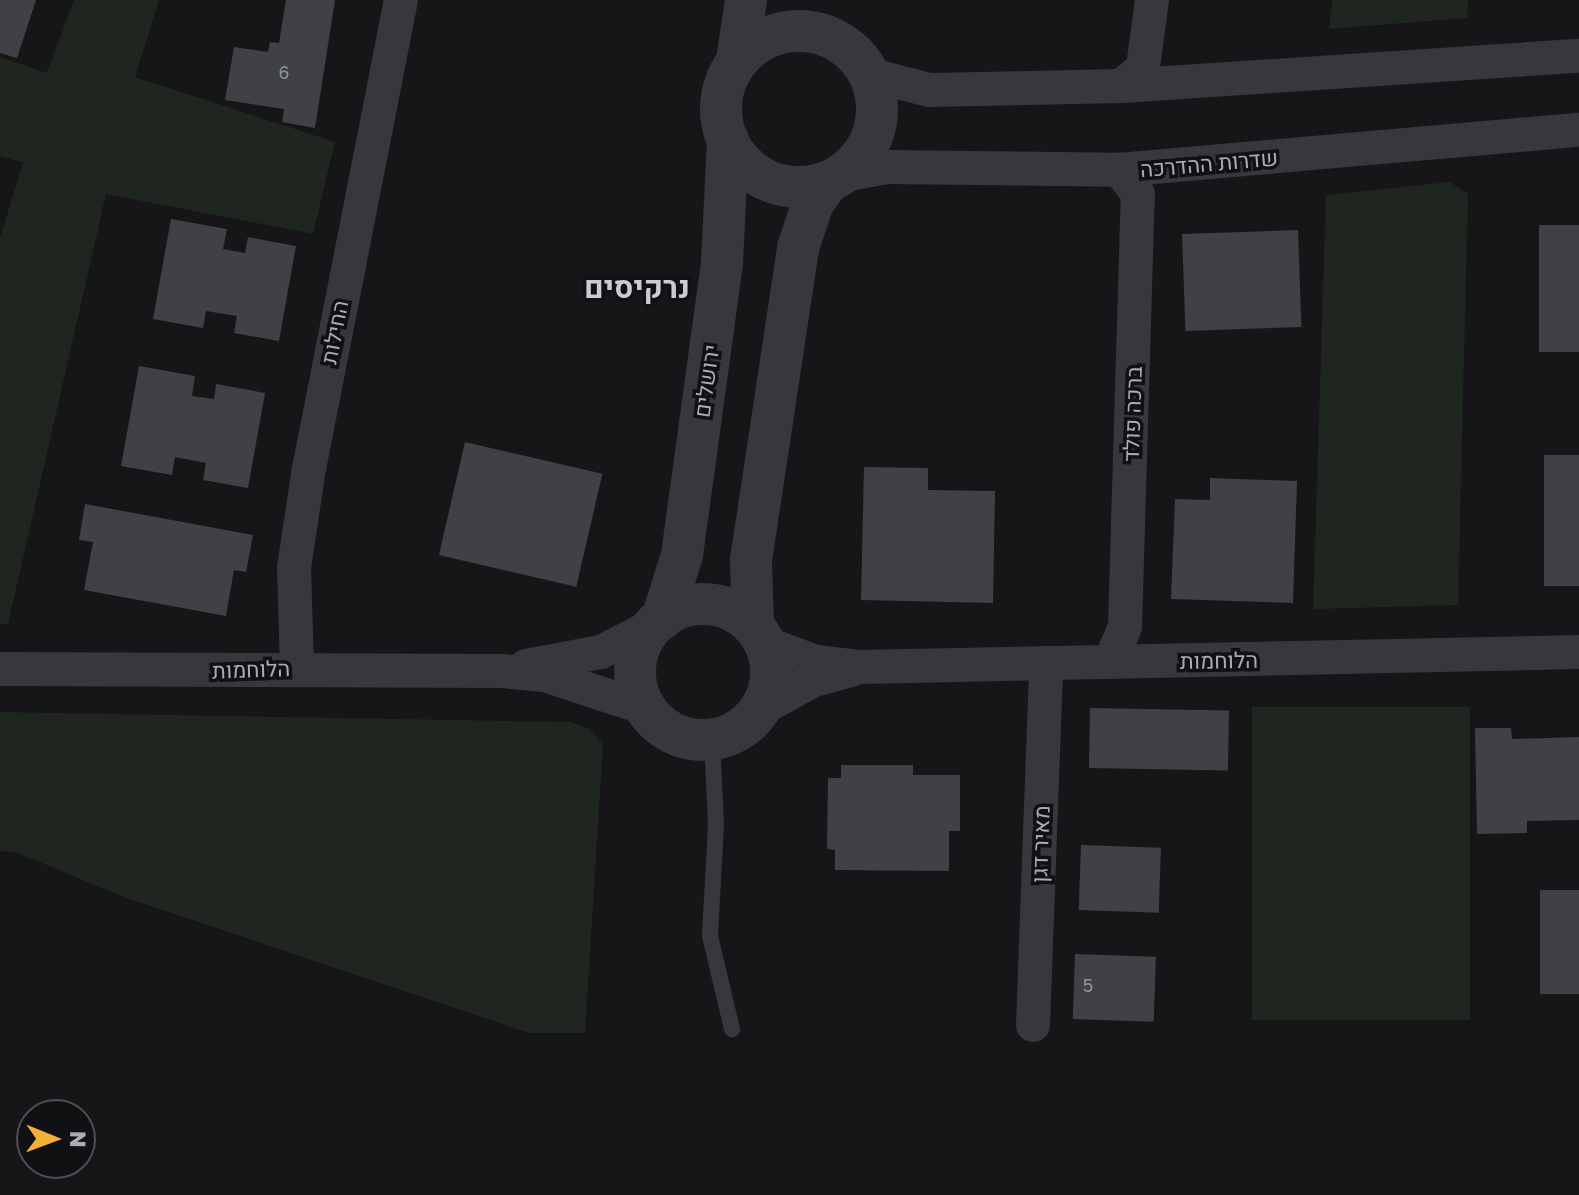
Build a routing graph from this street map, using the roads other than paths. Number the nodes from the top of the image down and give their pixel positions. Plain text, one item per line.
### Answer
1 (401, 0) edge
2 (746, 0) edge
3 (1152, 0) edge
4 (834, 19) edge
5 (1579, 56) edge
6 (737, 61) junction
7 (871, 75) junction
8 (1122, 86) junction
9 (1579, 130) edge
10 (728, 140) junction
11 (1119, 170) junction
12 (834, 179) junction
13 (658, 622) junction
14 (759, 634) junction
15 (1579, 652) edge
16 (1110, 662) junction
17 (1046, 663) junction
18 (859, 667) junction
19 (297, 668) junction
20 (0, 669) edge
21 (502, 671) junction
22 (645, 708) junction
23 (761, 709) junction
24 (712, 739) junction
25 (1033, 1025) dead end
26 (732, 1029) dead end

1 - 19 street, החילות
2 - 6 street
3 - 8 street
4 - 6 street
4 - 7 street
5 - 8 street
6 - 10 street
7 - 8 street
7 - 12 street
9 - 11 street, שדרות ההדרכה
10 - 12 street
10 - 13 street, ירושלים
11 - 12 street, שדרות ההדרכה
11 - 16 street, ברכה פולד
12 - 14 street
13 - 14 street
13 - 21 street, הלוחמות
13 - 22 street
14 - 18 street, הלוחמות
14 - 23 street
15 - 16 street, הלוחמות
16 - 17 street, הלוחמות
17 - 18 street, הלוחמות
17 - 25 street, מאיר דגן
18 - 23 street, הלוחמות
19 - 20 street, הלוחמות
19 - 21 street, הלוחמות
21 - 22 street, הלוחמות
22 - 24 street
23 - 24 street
24 - 26 lane

